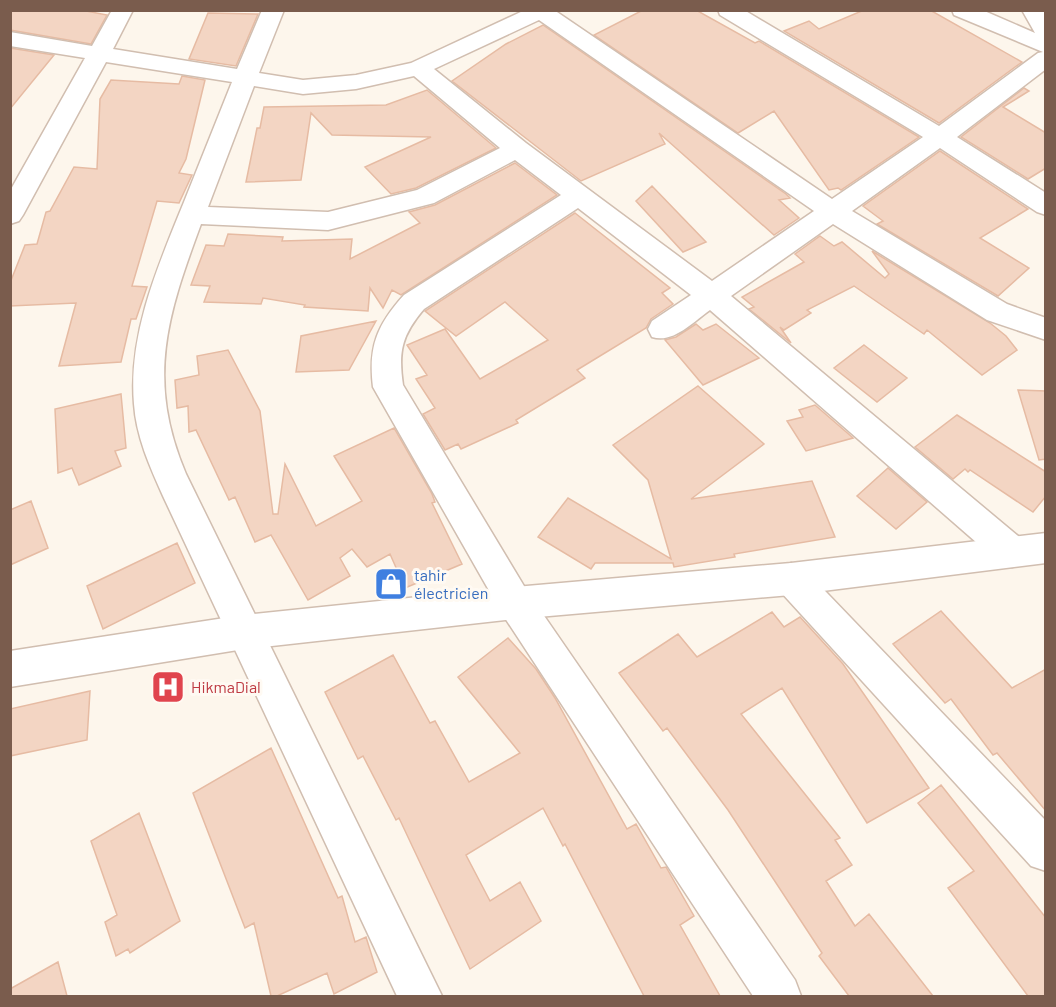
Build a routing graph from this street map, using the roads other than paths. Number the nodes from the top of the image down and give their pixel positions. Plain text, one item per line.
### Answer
1 (123, 10) edge
2 (273, 10) edge
3 (728, 10) edge
4 (962, 10) edge
5 (1032, 10) edge
6 (542, 11) edge
7 (1046, 33) edge
8 (10, 39) edge
9 (1046, 46) edge
10 (99, 55) junction
11 (1046, 58) edge
12 (418, 68) junction
13 (244, 78) junction
14 (940, 137) junction
15 (517, 149) junction
16 (580, 195) junction
17 (1046, 206) edge
18 (832, 212) junction
19 (10, 215) edge
20 (192, 215) junction
21 (711, 295) junction
22 (662, 329) dead end
23 (1046, 329) edge
24 (1029, 550) edge
25 (791, 579) junction
26 (515, 603) junction
27 (244, 632) junction
28 (10, 669) edge
29 (1046, 851) edge
30 (420, 996) edge
31 (779, 996) edge

1 - 10 street
2 - 13 street
3 - 14 street
4 - 9 street
5 - 7 street
6 - 12 street
6 - 18 street
8 - 10 street
10 - 13 street
10 - 19 street
11 - 14 street
12 - 13 street
12 - 15 street
13 - 20 street
14 - 17 street
14 - 18 street
15 - 16 street
15 - 20 street
16 - 21 street
16 - 26 street
18 - 21 street
18 - 23 street
20 - 27 street
21 - 22 street
21 - 24 street
24 - 25 street
25 - 26 street
25 - 29 street
26 - 27 street
26 - 31 street
27 - 28 street
27 - 30 street

